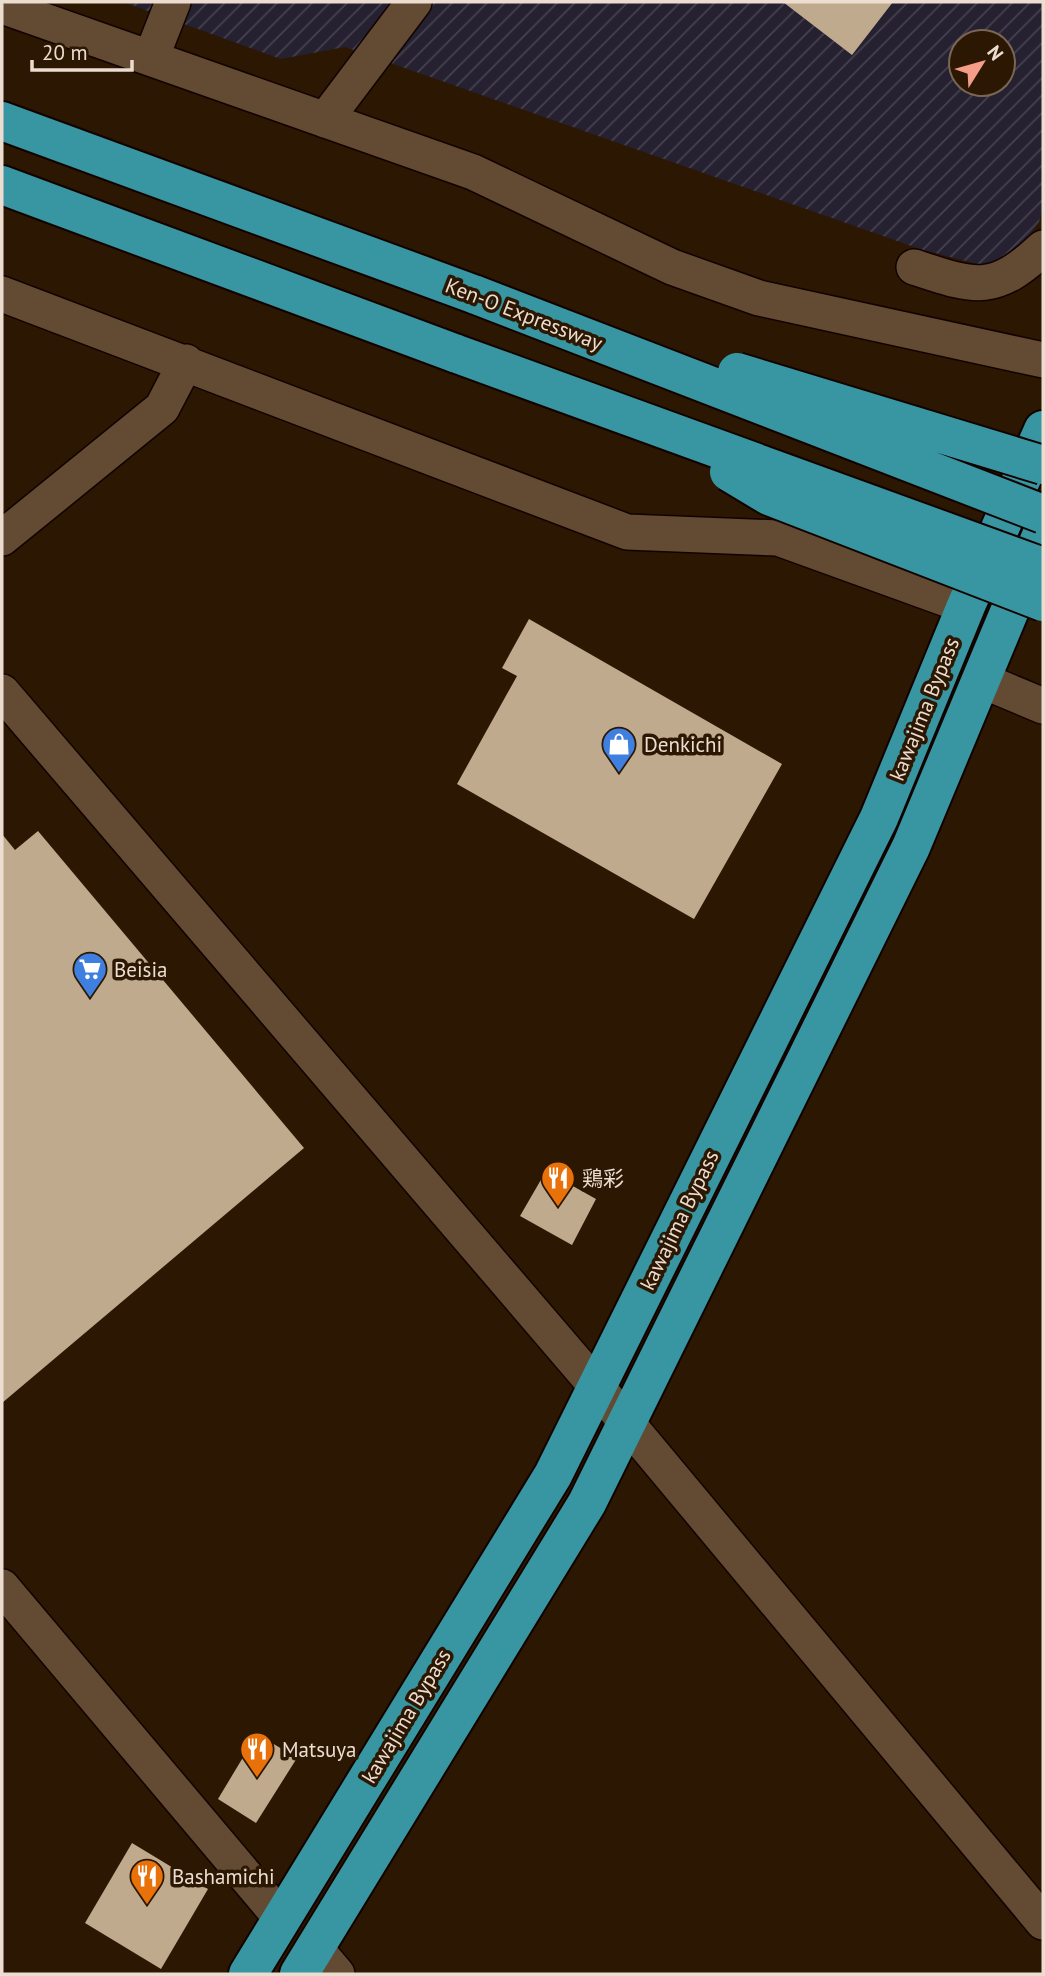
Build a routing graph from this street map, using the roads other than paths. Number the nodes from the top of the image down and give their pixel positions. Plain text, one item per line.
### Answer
1 (173, 2) edge
2 (414, 2) edge
3 (2, 6) edge
4 (151, 58) junction
5 (325, 120) junction
6 (2, 121) edge
7 (2, 185) edge
8 (1043, 248) edge
9 (914, 267) dead end
10 (2, 294) edge
11 (476, 295) junction
12 (1043, 360) edge
13 (186, 362) junction
14 (640, 421) junction
15 (1043, 430) edge
16 (1043, 465) edge
17 (1043, 513) edge
18 (1043, 531) edge
19 (2, 538) edge
20 (1043, 567) edge
21 (1043, 602) edge
22 (966, 606) junction
23 (981, 680) junction
24 (2, 692) edge
25 (1043, 706) edge
26 (597, 1387) junction
27 (626, 1423) junction
28 (2, 1587) edge
29 (282, 1919) junction
30 (1043, 1922) edge
31 (317, 1966) edge
32 (248, 1974) edge

1 - 4 street
2 - 5 street
3 - 4 street
4 - 5 street
5 - 12 street
6 - 11 highway, Ken-O Expressway
7 - 14 highway, bridge
8 - 9 street
10 - 13 street
11 - 16 highway, bridge
11 - 17 highway, Ken-O Expressway, bridge
13 - 19 street
13 - 22 street
14 - 20 highway, bridge
14 - 21 highway, bridge
15 - 22 highway, kawajima Bypass
18 - 23 highway, kawajima Bypass
22 - 26 highway, kawajima Bypass
23 - 25 street
23 - 27 highway, kawajima Bypass
24 - 26 street
26 - 27 street
26 - 29 highway, kawajima Bypass
27 - 30 street
27 - 31 highway, kawajima Bypass
28 - 29 street
29 - 32 highway, kawajima Bypass

